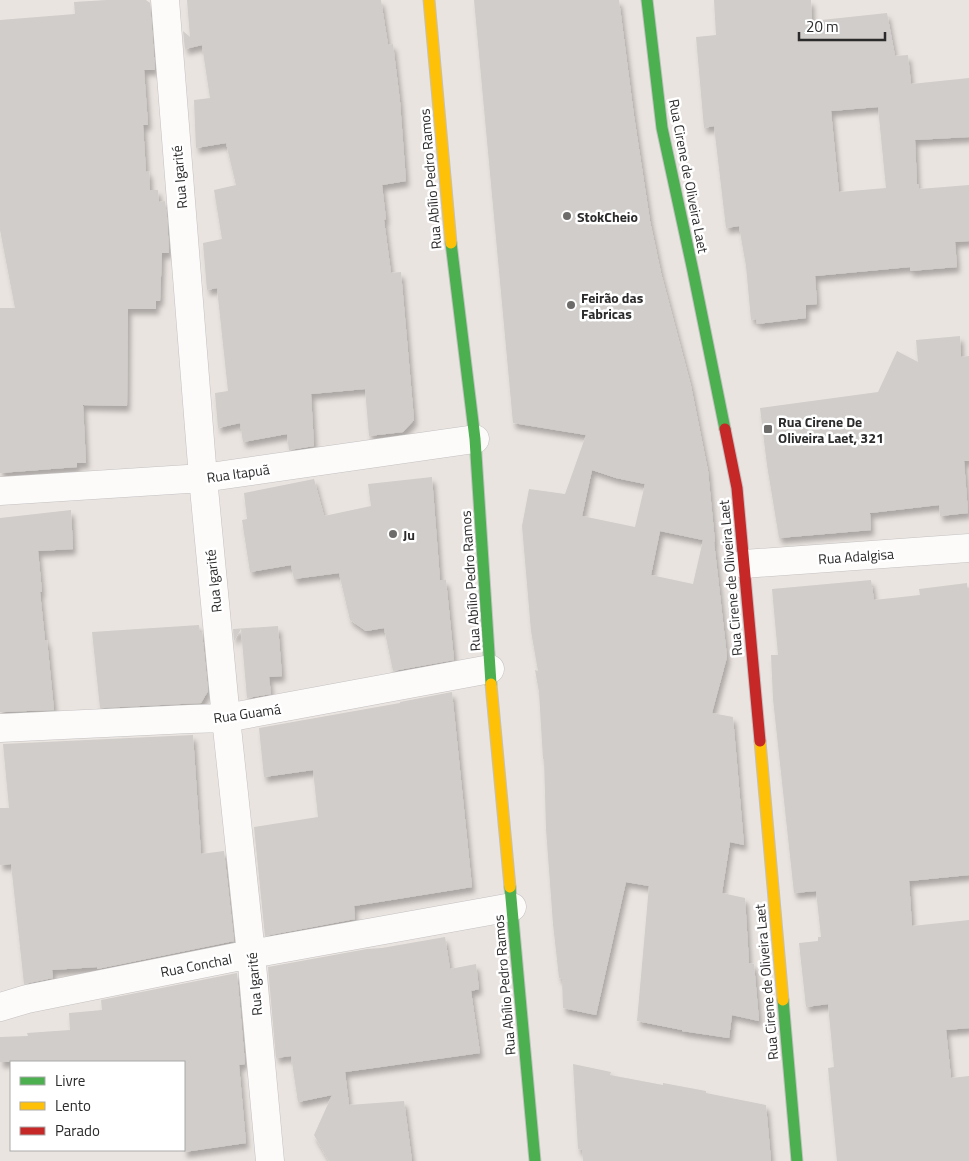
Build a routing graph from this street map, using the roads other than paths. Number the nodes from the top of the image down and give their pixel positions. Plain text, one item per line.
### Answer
1 (165, 0) edge
2 (429, 0) edge
3 (647, 0) edge
4 (475, 439) junction
5 (203, 478) junction
6 (0, 490) edge
7 (969, 548) edge
8 (744, 564) junction
9 (490, 669) junction
10 (226, 718) junction
11 (0, 728) edge
12 (512, 907) junction
13 (251, 954) junction
14 (0, 1007) edge
15 (270, 1161) edge
16 (535, 1161) edge
17 (797, 1161) edge

1 - 5 street, Rua Igarité
2 - 4 main road, Rua Abílio Pedro Ramos
3 - 8 main road, Rua Cirene de Oliveira Laet
4 - 5 street, Rua Itapuã
4 - 9 main road, Rua Abílio Pedro Ramos
5 - 6 street, Rua Itapuã
5 - 10 street, Rua Igarité
7 - 8 street, Rua Adalgisa
8 - 17 main road, Rua Cirene de Oliveira Laet
9 - 10 street, Rua Guamá
9 - 12 main road, Rua Abílio Pedro Ramos
10 - 11 street, Rua Guamá
10 - 13 street, Rua Igarité
12 - 13 street, Rua Conchal
12 - 16 main road, Rua Abílio Pedro Ramos
13 - 14 street, Rua Conchal
13 - 15 street, Rua Igarité

